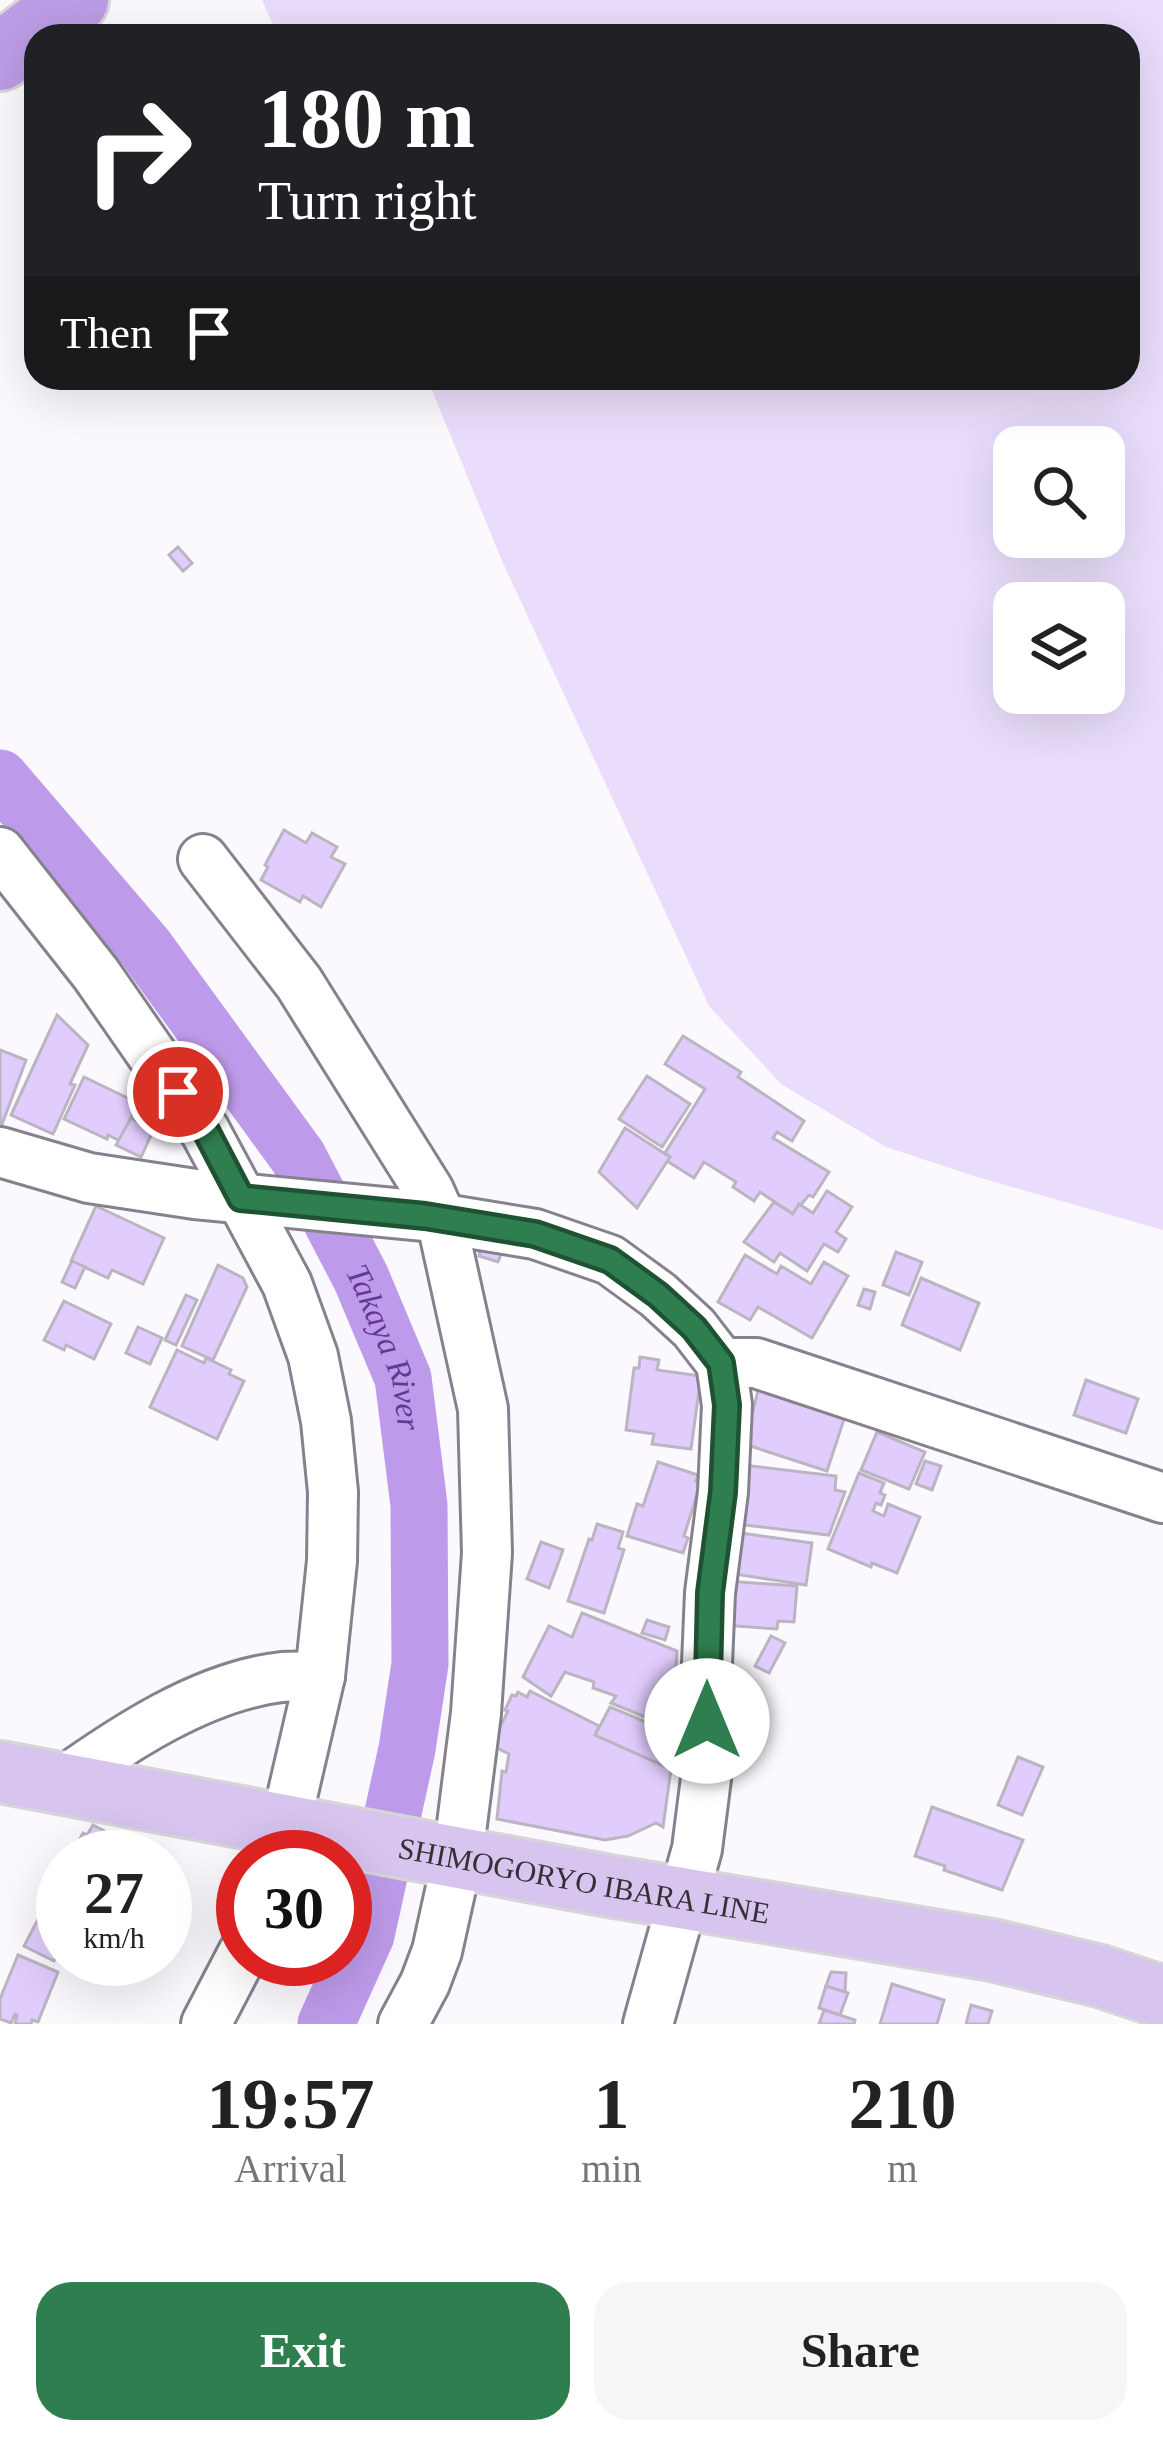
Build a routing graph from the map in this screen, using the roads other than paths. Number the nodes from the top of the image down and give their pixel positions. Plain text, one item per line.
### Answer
1 (75, 0) edge
2 (43, 24) edge
3 (24, 39) edge
4 (0, 57) edge
5 (0, 852) edge
6 (203, 859) dead end
7 (0, 1152) edge
8 (249, 1198) junction
9 (433, 1217) junction
10 (721, 1363) junction
11 (1163, 1498) edge
12 (320, 1676) junction
13 (0, 1772) edge
14 (60, 1784) junction
15 (260, 1830) edge
16 (292, 1830) edge
17 (372, 1846) edge
18 (451, 1855) junction
19 (686, 1897) junction
20 (226, 1986) edge
21 (1163, 1997) edge
22 (206, 2024) edge
23 (404, 2024) edge
24 (649, 2024) edge

1 - 2 highway
3 - 4 highway
5 - 8 street
6 - 9 street
7 - 8 street
8 - 9 street
8 - 12 street
9 - 10 street
9 - 18 street
10 - 11 street
10 - 19 street
12 - 14 street
12 - 16 street
13 - 14 main road, SHIMOGORYO IBARA LINE
14 - 15 main road, SHIMOGORYO IBARA LINE
17 - 18 main road, SHIMOGORYO IBARA LINE
18 - 19 main road, SHIMOGORYO IBARA LINE
18 - 23 street
19 - 21 main road, SHIMOGORYO IBARA LINE
19 - 24 street
20 - 22 street

